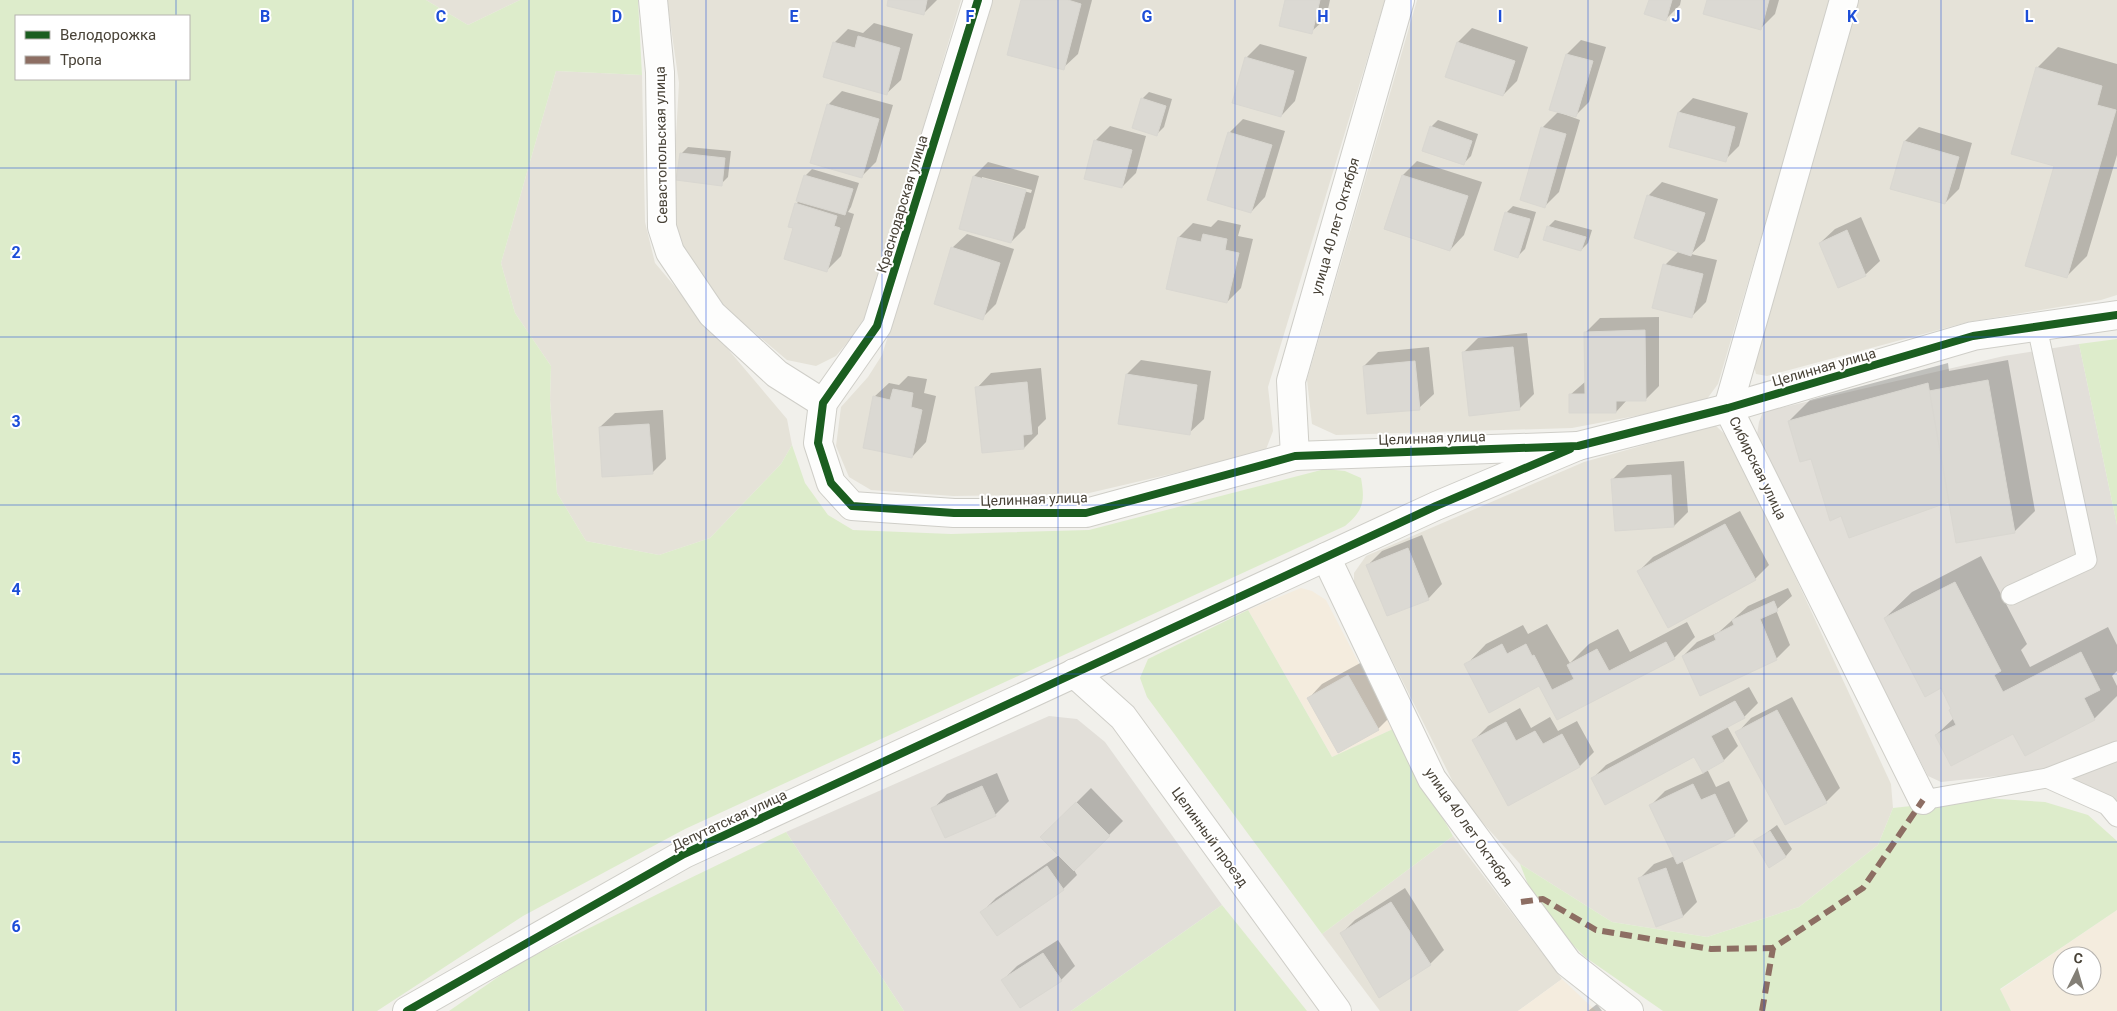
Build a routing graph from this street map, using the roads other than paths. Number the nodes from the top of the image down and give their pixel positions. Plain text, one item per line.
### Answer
1 (654, 0) edge
2 (978, 0) edge
3 (1400, 0) edge
4 (1844, 0) edge
5 (2117, 315) edge
6 (2037, 326) junction
7 (823, 403) junction
8 (1728, 408) junction
9 (1578, 446) junction
10 (1295, 456) junction
11 (1326, 557) junction
12 (2011, 595) dead end
13 (1074, 673) junction
14 (2117, 751) edge
15 (2047, 778) junction
16 (1922, 800) joint
17 (2117, 817) edge
18 (407, 1011) edge
19 (1336, 1011) edge
20 (1630, 1011) edge

1 - 7 street, Севастопольская улица
2 - 7 street, Краснодарская улица
3 - 10 street, улица 40 лет Октября
4 - 8 street, Сибирская улица
5 - 6 street, Целинная улица
6 - 8 street, Целинная улица
6 - 12 lane
7 - 10 street, Целинная улица
8 - 9 street, Целинная улица
8 - 16 street, Сибирская улица
9 - 10 street, Целинная улица
9 - 11 street, Депутатская улица
11 - 13 street, Депутатская улица
11 - 20 street, улица 40 лет Октября
13 - 18 street, Депутатская улица
13 - 19 street, Целинный проезд
14 - 15 lane
15 - 16 lane
15 - 17 lane

